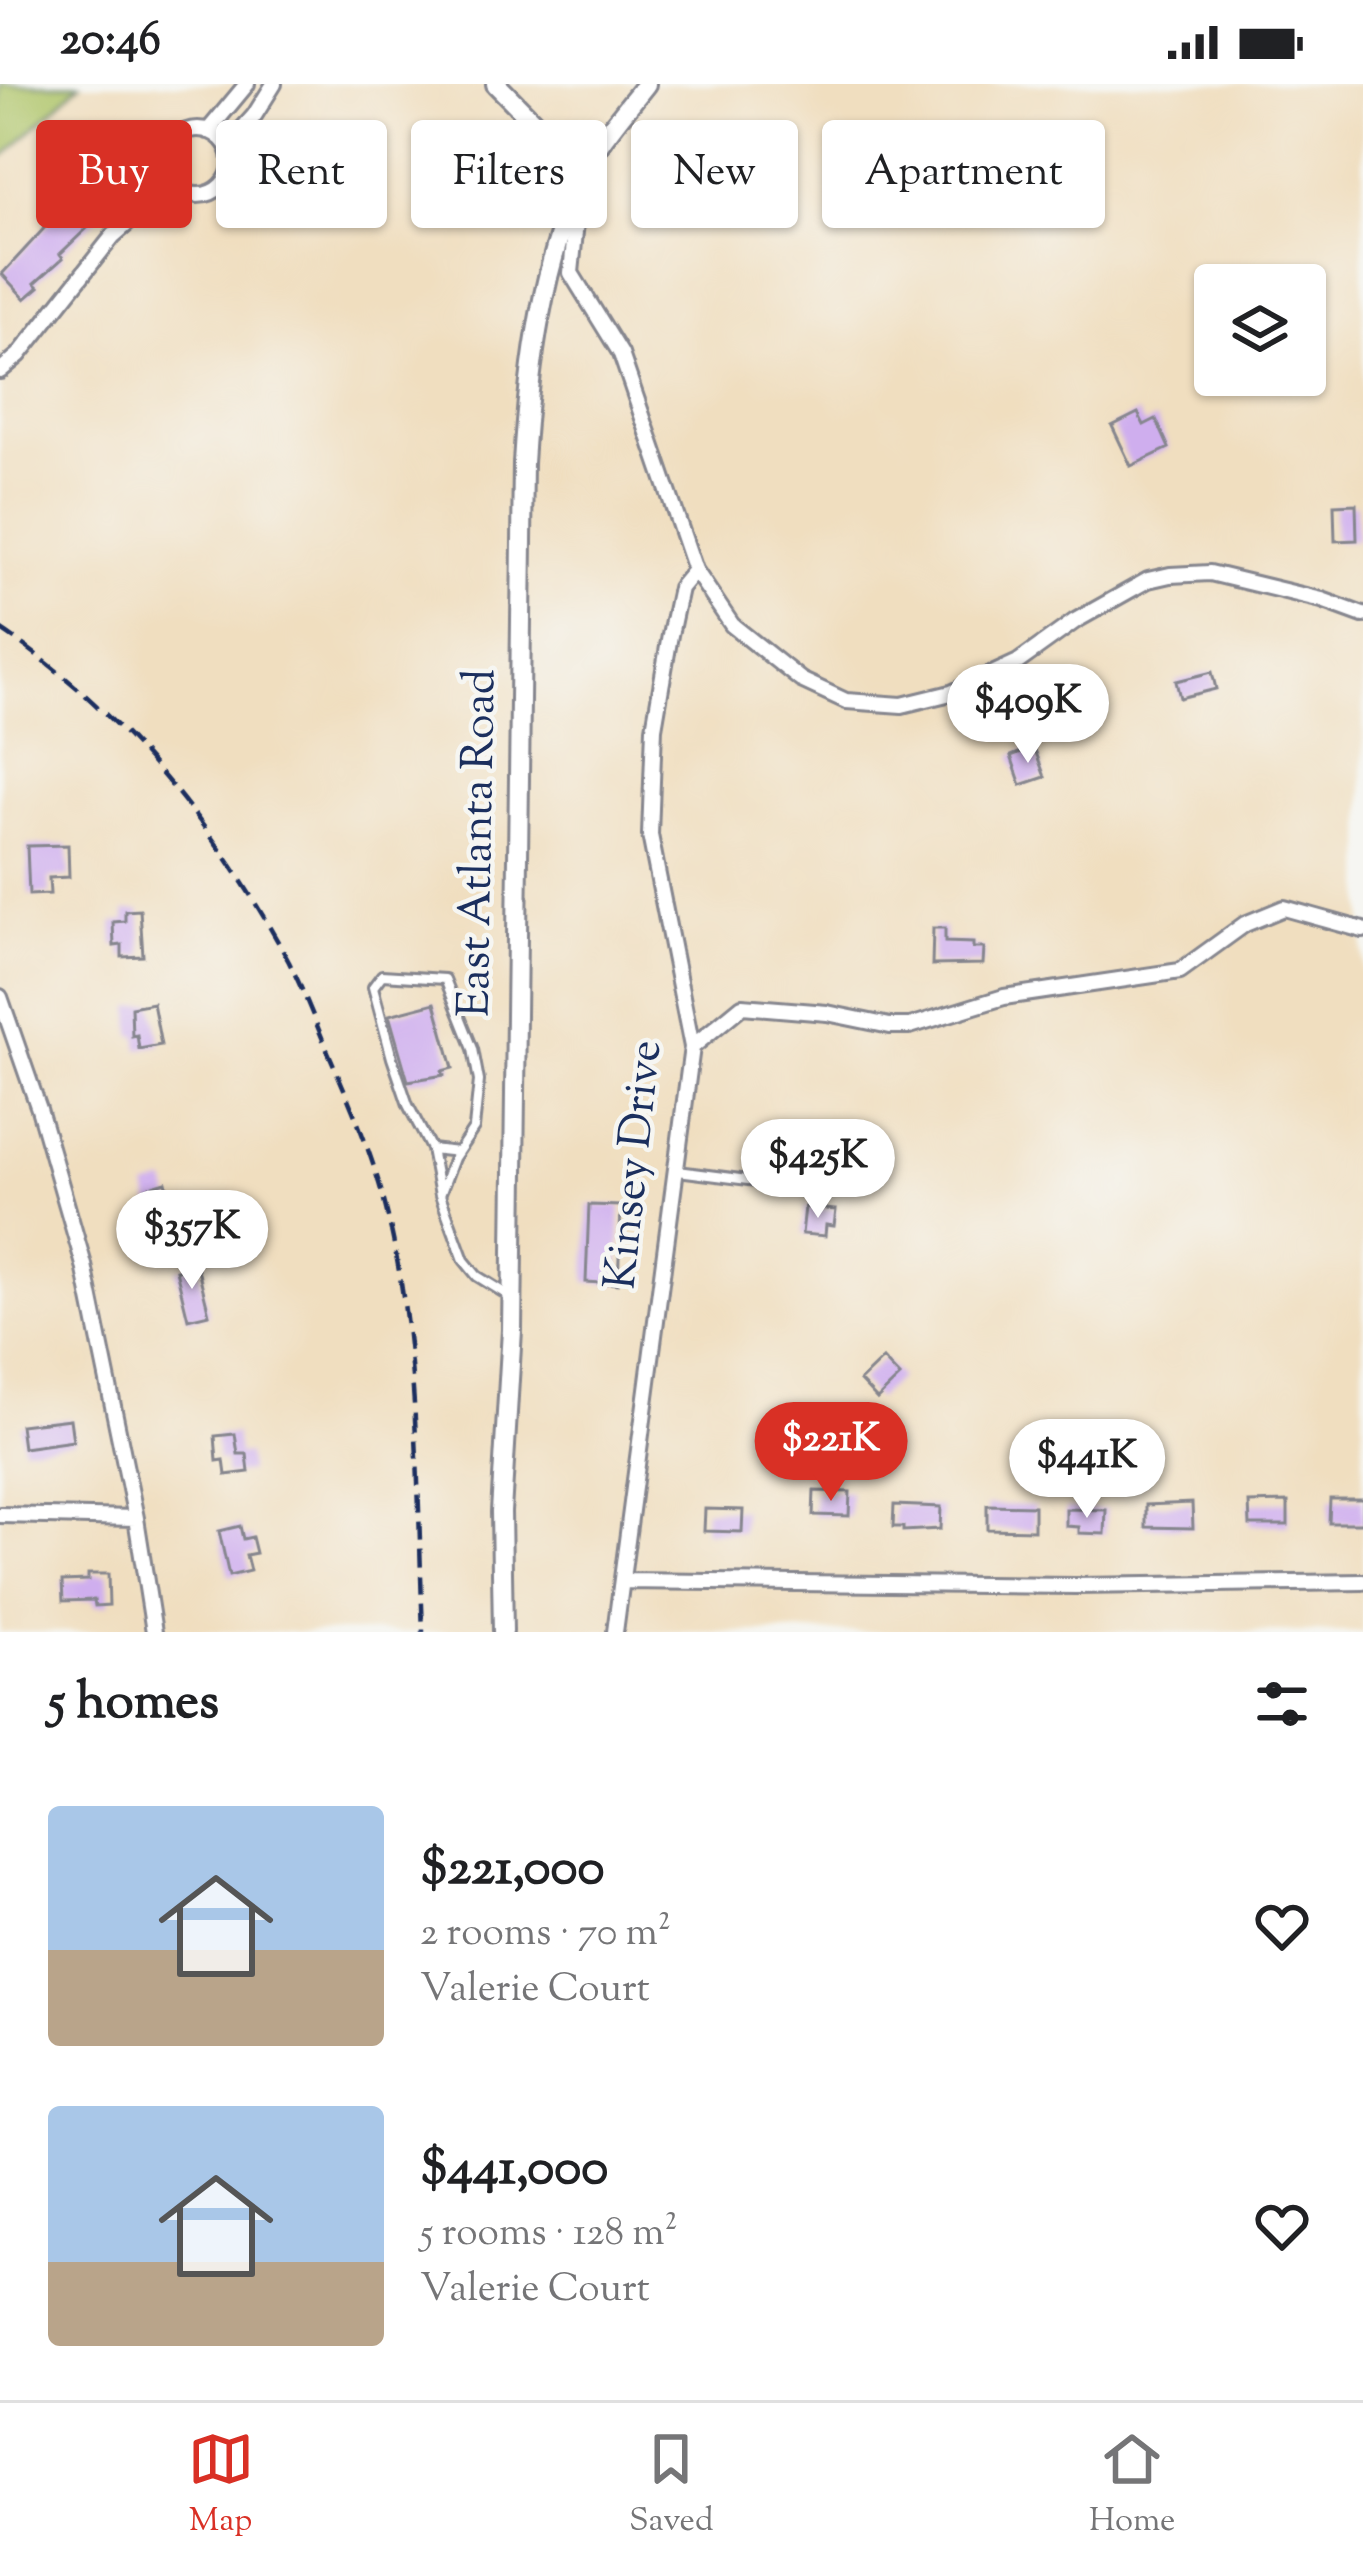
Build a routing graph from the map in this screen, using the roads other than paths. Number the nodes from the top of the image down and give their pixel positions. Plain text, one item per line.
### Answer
1 (247, 84) edge
2 (274, 84) edge
3 (496, 84) edge
4 (646, 84) edge
5 (250, 120) edge
6 (532, 120) edge
7 (208, 131) junction
8 (192, 132) edge
9 (216, 138) edge
10 (607, 138) edge
11 (123, 228) edge
12 (565, 228) edge
13 (573, 228) edge
14 (0, 371) edge
15 (695, 570) junction
16 (1363, 615) edge
17 (1363, 930) edge
18 (0, 997) edge
19 (692, 1047) junction
20 (431, 1149) junction
21 (458, 1152) junction
22 (677, 1171) junction
23 (803, 1187) dead end
24 (440, 1195) junction
25 (512, 1298) junction
26 (0, 1515) edge
27 (136, 1518) junction
28 (623, 1581) junction
29 (1363, 1582) edge
30 (154, 1632) edge
31 (503, 1632) edge
32 (615, 1632) edge

1 - 7 street
2 - 5 street
3 - 6 street
4 - 10 street, East Atlanta Road
7 - 8 street
7 - 9 street
11 - 14 street
12 - 25 street, East Atlanta Road
13 - 15 street
15 - 16 street
15 - 19 street, Kinsey Drive
17 - 19 street
18 - 27 street
19 - 22 street, Kinsey Drive
20 - 21 lane
20 - 21 lane
20 - 24 lane
21 - 24 lane
22 - 23 lane
22 - 28 street, Kinsey Drive
24 - 25 lane
25 - 31 street, East Atlanta Road
26 - 27 street
27 - 30 street
28 - 29 street
28 - 32 street, Kinsey Drive

